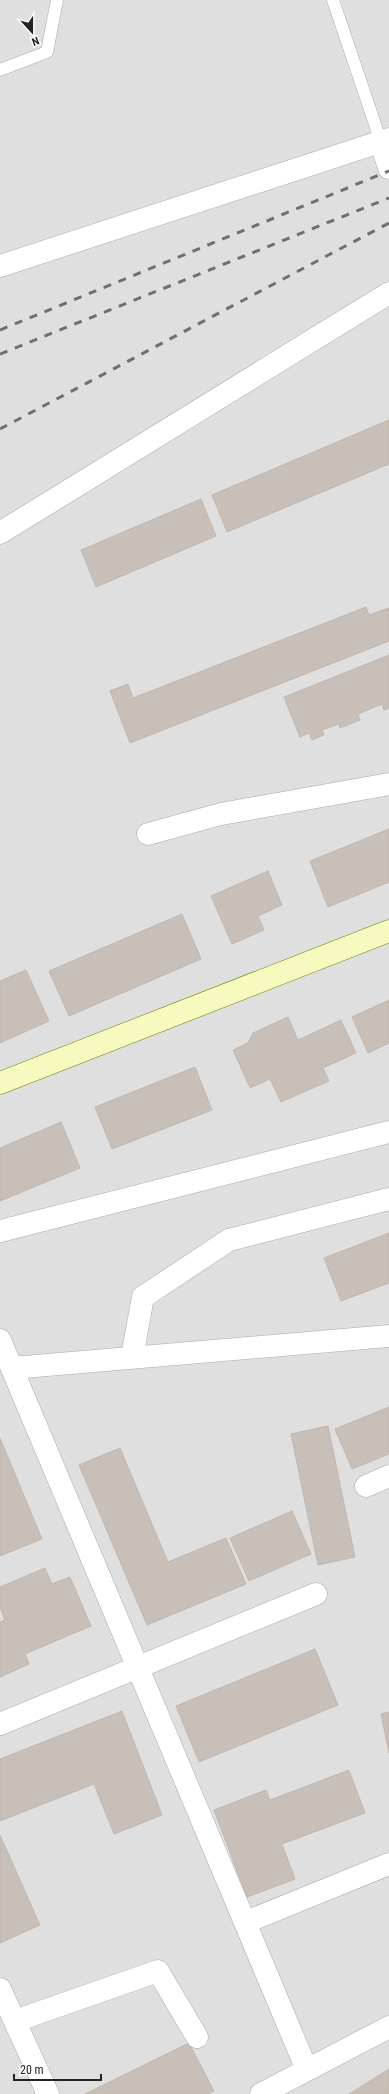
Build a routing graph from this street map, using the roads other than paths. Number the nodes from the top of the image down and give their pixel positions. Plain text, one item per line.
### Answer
1 (57, 0) edge
2 (333, 0) edge
3 (0, 70) edge
4 (385, 141) edge
5 (389, 168) edge
6 (0, 266) edge
7 (389, 294) edge
8 (0, 534) edge
9 (389, 784) edge
10 (148, 834) dead end
11 (389, 931) edge
12 (0, 1083) edge
13 (389, 1132) edge
14 (389, 1199) edge
15 (0, 1231) edge
16 (389, 1336) edge
17 (0, 1340) edge
18 (132, 1357) junction
19 (12, 1368) junction
20 (389, 1476) edge
21 (366, 1486) dead end
22 (316, 1594) dead end
23 (138, 1667) junction
24 (0, 1724) edge
25 (389, 1864) edge
26 (246, 1922) junction
27 (0, 1989) edge
28 (15, 2021) junction
29 (389, 2027) edge
30 (198, 2037) dead end
31 (307, 2070) junction
32 (48, 2094) edge
33 (261, 2094) edge

1 - 3 lane
2 - 4 lane
4 - 5 street
4 - 6 street
7 - 8 street
9 - 10 street
11 - 12 main road
13 - 15 street
14 - 18 street
16 - 18 street
17 - 19 street
18 - 19 street
19 - 23 street
20 - 21 street
22 - 23 street
23 - 24 street
23 - 26 street
25 - 26 street
26 - 31 street
27 - 28 street
28 - 30 street
28 - 32 street
29 - 31 street
31 - 33 street

